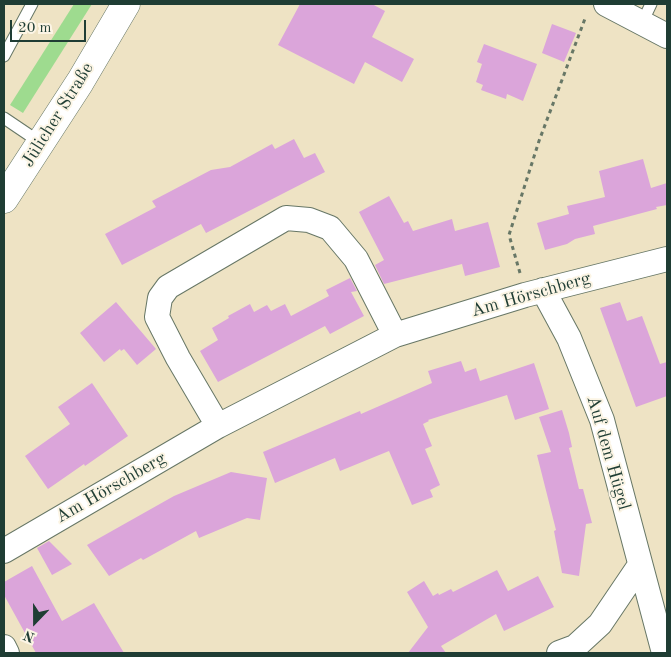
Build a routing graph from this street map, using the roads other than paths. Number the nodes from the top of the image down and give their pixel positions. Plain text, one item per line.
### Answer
1 (32, 4) edge
2 (126, 4) edge
3 (597, 8) edge
4 (647, 13) edge
5 (667, 36) edge
6 (4, 56) edge
7 (4, 118) edge
8 (41, 143) junction
9 (4, 200) edge
10 (667, 259) edge
11 (534, 292) junction
12 (396, 335) junction
13 (218, 426) junction
14 (4, 550) edge
15 (640, 566) junction
16 (4, 647) edge
17 (577, 651) edge
18 (7, 653) edge
19 (664, 653) edge

1 - 6 lane
2 - 8 street, Jülicher Straße
3 - 4 street
4 - 5 street
7 - 8 lane
8 - 9 street, Jülicher Straße
10 - 11 street, Am Hörschberg
11 - 12 street, Am Hörschberg
11 - 15 street, Auf dem Hügel
12 - 13 street, Am Hörschberg
12 - 13 street
13 - 14 street, Am Hörschberg
15 - 17 street
15 - 19 street, Auf dem Hügel
16 - 18 street

